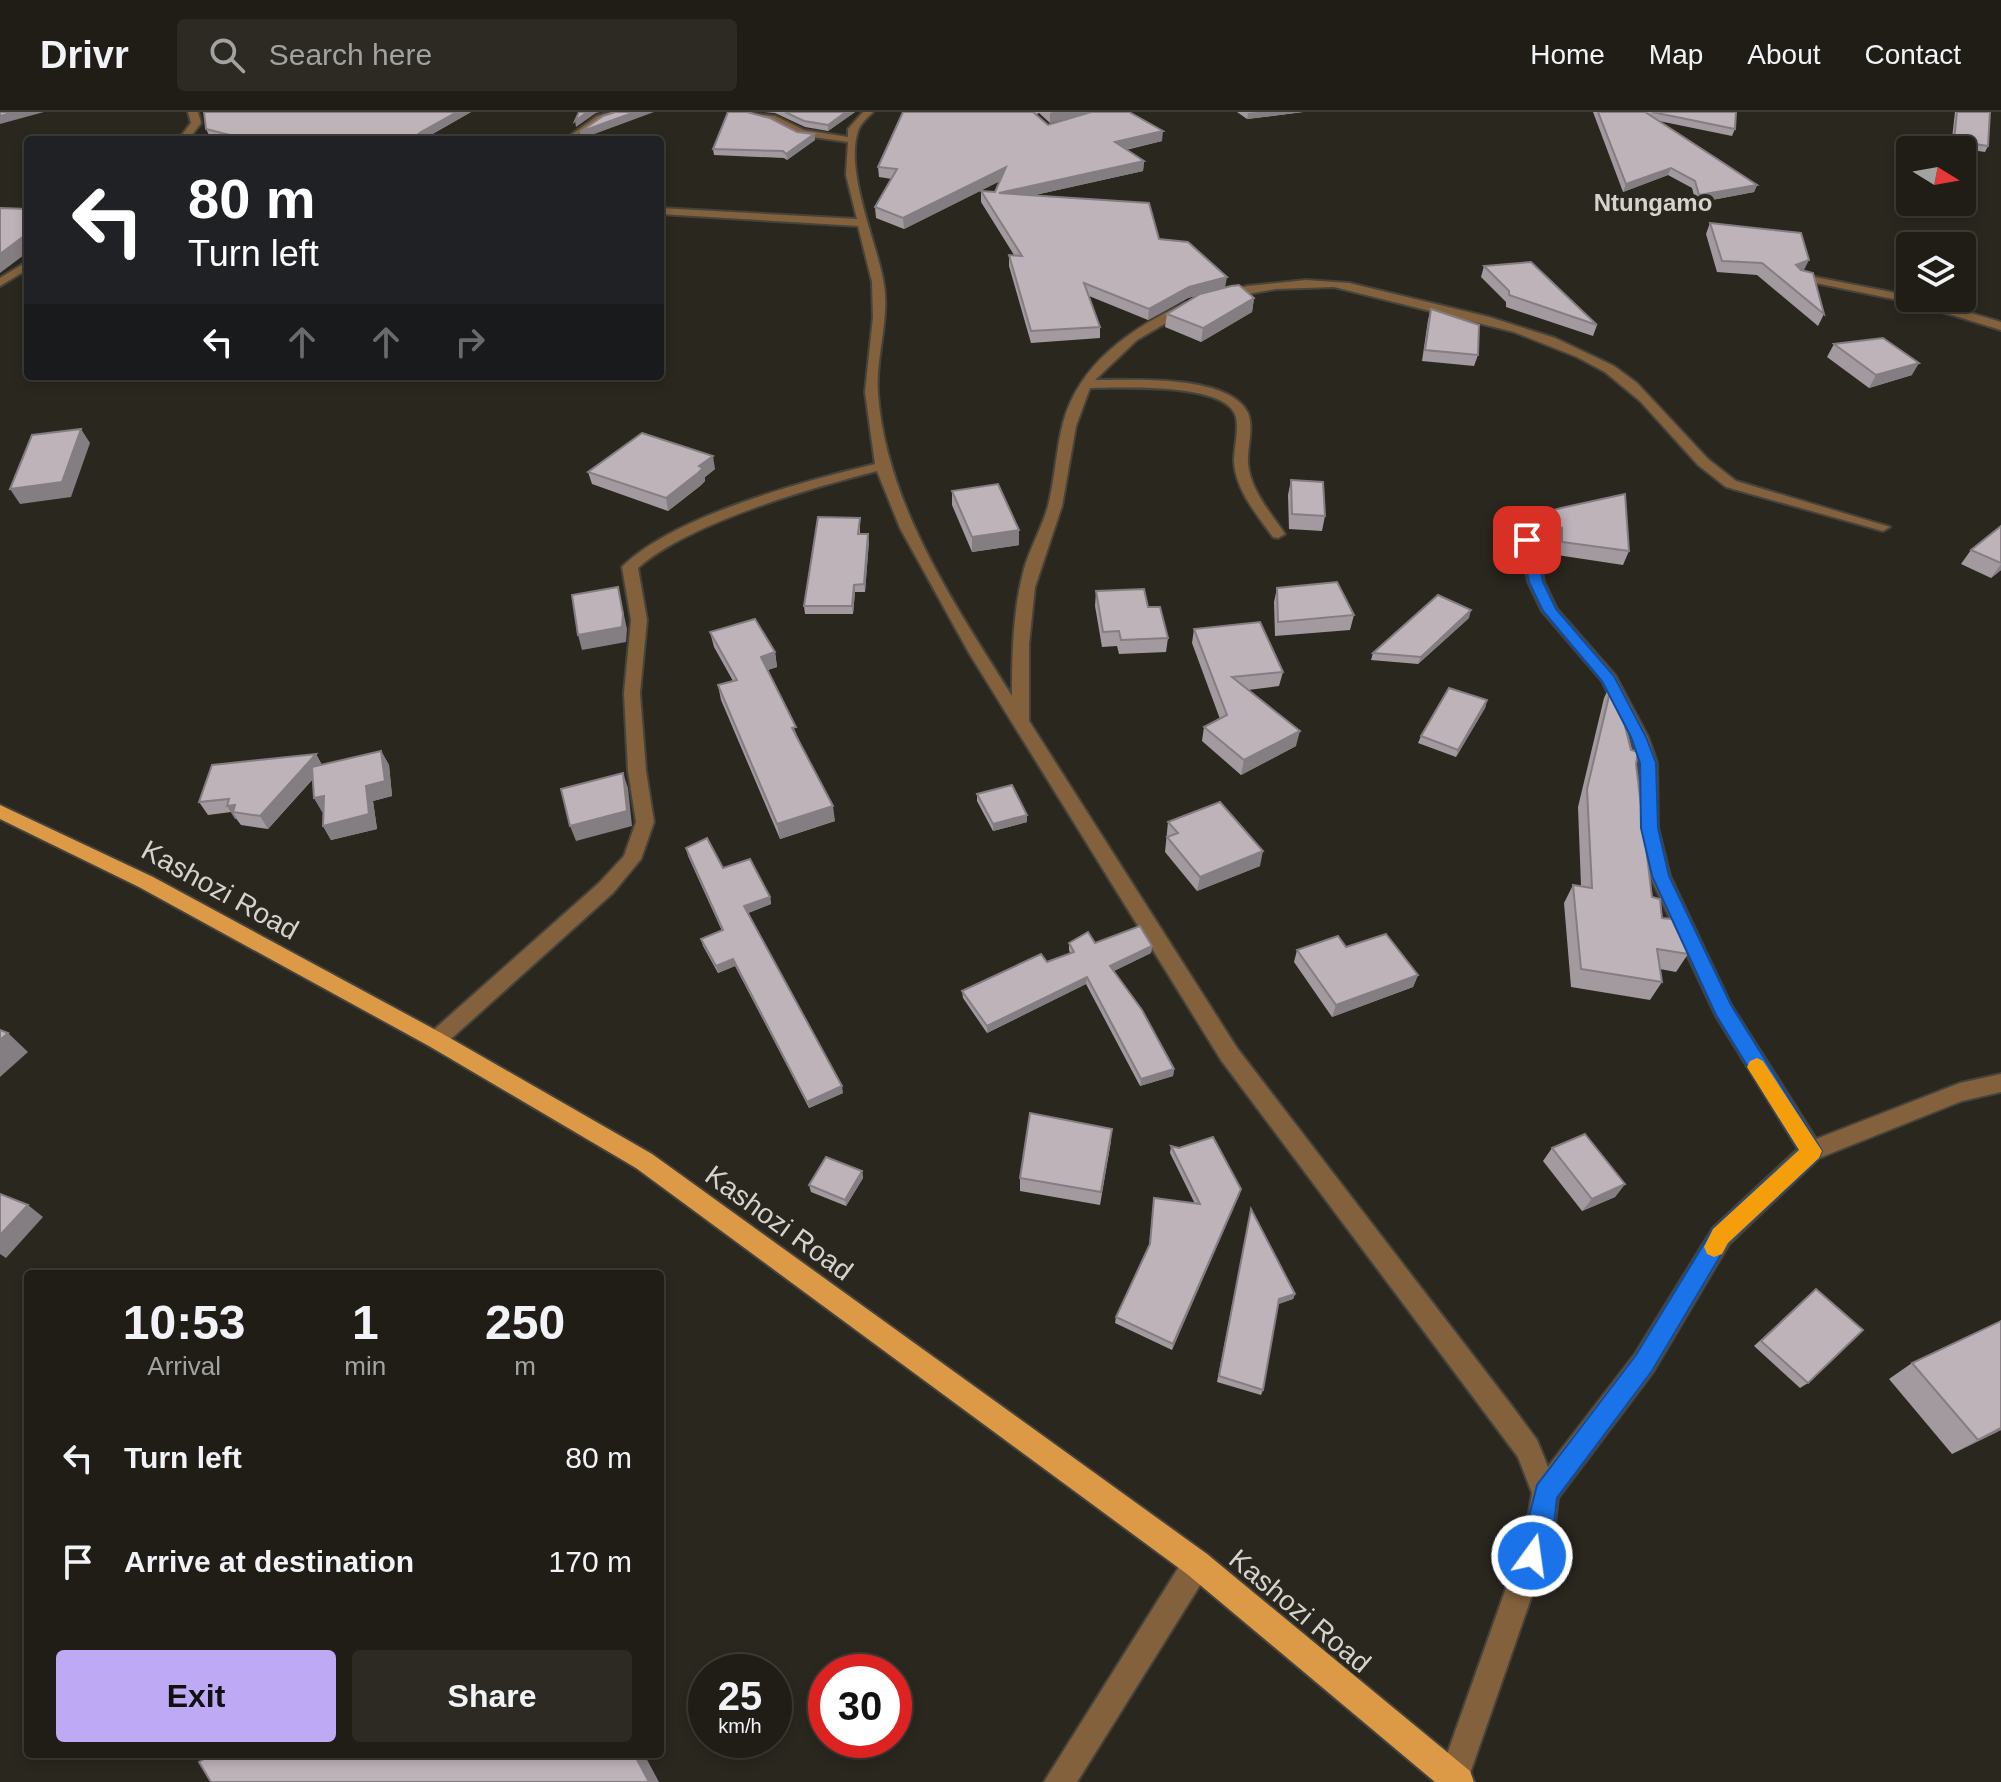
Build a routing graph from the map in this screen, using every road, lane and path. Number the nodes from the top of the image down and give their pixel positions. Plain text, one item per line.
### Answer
1 (193, 112) edge
2 (621, 112) edge
3 (738, 112) edge
4 (868, 112) edge
5 (186, 136) edge
6 (575, 136) edge
7 (851, 140) junction
8 (664, 211) edge
9 (863, 223) junction
10 (24, 267) edge
11 (1800, 277) edge
12 (0, 283) edge
13 (2001, 326) edge
14 (1086, 384) junction
15 (882, 466) junction
16 (1524, 521) dead end
17 (1883, 527) dead end
18 (1278, 534) dead end
19 (1021, 720) junction
20 (0, 811) edge
21 (436, 1040) junction
22 (2001, 1083) edge
23 (1811, 1151) junction
24 (1545, 1493) junction
25 (1197, 1564) junction
26 (1456, 1780) edge
27 (1059, 1782) edge

1 - 5 street
2 - 6 street
3 - 7 street
4 - 7 street
7 - 9 street
8 - 9 street
9 - 15 street
10 - 12 street
11 - 13 street
14 - 17 street
14 - 18 street
14 - 19 street
15 - 19 street
15 - 21 street
16 - 23 street
19 - 24 street
20 - 21 main road, Kashozi Road
21 - 25 main road, Kashozi Road
22 - 23 street
23 - 24 street
24 - 26 street
25 - 26 main road, Kashozi Road
25 - 27 street

